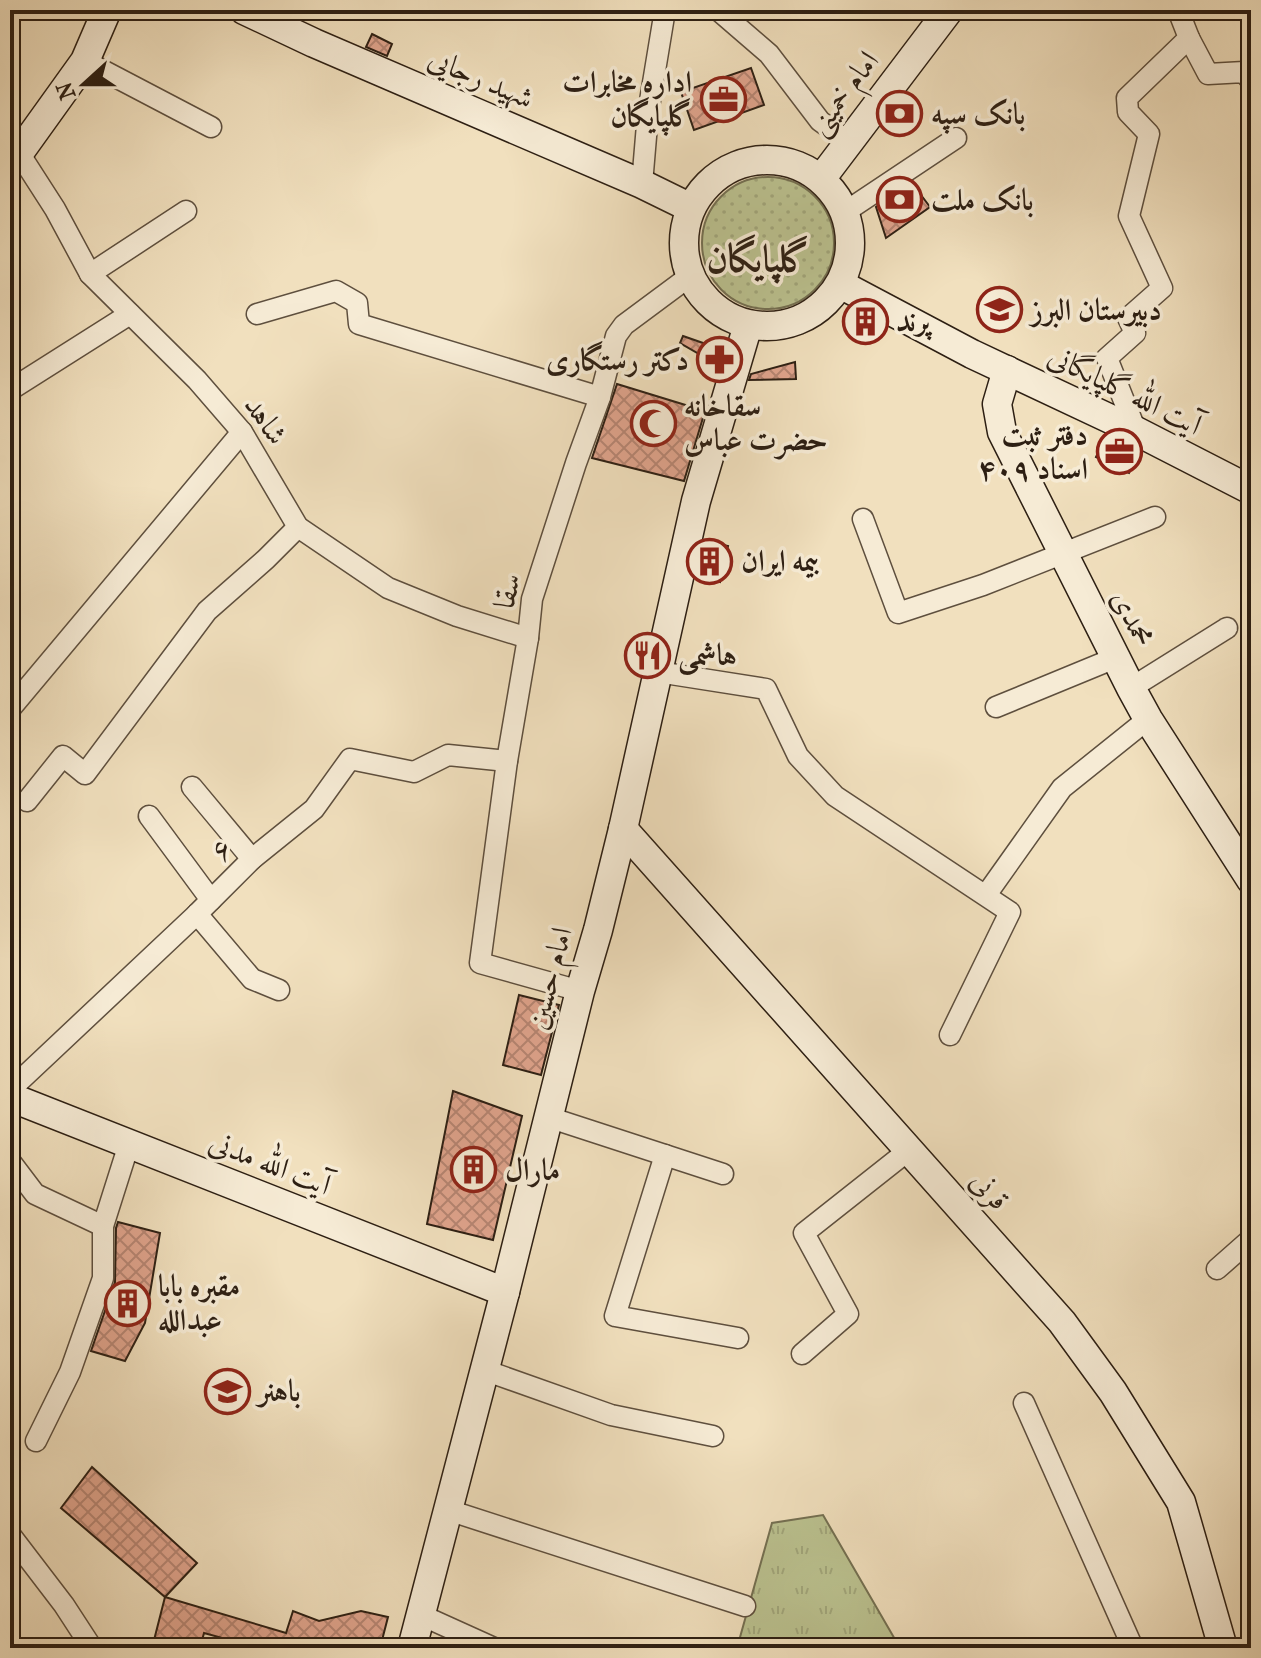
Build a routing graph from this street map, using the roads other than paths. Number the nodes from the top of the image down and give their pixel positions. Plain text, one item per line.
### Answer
1 (107, 10) edge
2 (244, 10) edge
3 (665, 10) edge
4 (718, 10) edge
5 (949, 10) edge
6 (1178, 10) edge
7 (1189, 38) junction
8 (85, 61) junction
9 (1251, 81) edge
10 (211, 127) dead end
11 (956, 138) dead end
12 (849, 142) junction
13 (15, 156) edge
14 (821, 179) junction
15 (642, 184) junction
16 (691, 208) junction
17 (186, 211) dead end
18 (845, 212) junction
19 (90, 274) junction
20 (690, 276) junction
21 (840, 284) junction
22 (130, 314) junction
23 (257, 314) dead end
24 (748, 325) junction
25 (1007, 370) junction
26 (10, 390) edge
27 (600, 397) junction
28 (1136, 431) junction
29 (242, 432) junction
30 (1251, 490) edge
31 (1155, 517) dead end
32 (863, 519) dead end
33 (298, 527) junction
34 (1062, 553) junction
35 (1227, 628) dead end
36 (528, 638) junction
37 (1115, 658) junction
38 (658, 672) junction
39 (1131, 688) junction
40 (996, 707) dead end
41 (10, 709) edge
42 (1148, 719) junction
43 (507, 761) junction
44 (192, 787) dead end
45 (27, 801) dead end
46 (149, 816) dead end
47 (623, 829) junction
48 (252, 859) junction
49 (1251, 880) edge
50 (986, 895) junction
51 (204, 907) junction
52 (279, 990) dead end
53 (580, 991) junction
54 (950, 1035) dead end
55 (10, 1090) edge
56 (10, 1097) edge
57 (548, 1117) junction
58 (129, 1144) junction
59 (909, 1150) junction
60 (665, 1155) junction
61 (10, 1161) edge
62 (723, 1174) dead end
63 (103, 1226) junction
64 (1251, 1239) edge
65 (1217, 1269) dead end
66 (505, 1292) junction
67 (738, 1338) dead end
68 (802, 1354) dead end
69 (484, 1370) junction
70 (1024, 1403) dead end
71 (713, 1436) dead end
72 (36, 1441) dead end
73 (448, 1510) junction
74 (10, 1539) edge
75 (745, 1606) dead end
76 (421, 1615) junction
77 (92, 1648) edge
78 (412, 1648) edge
79 (494, 1648) edge
80 (1133, 1648) edge
81 (1223, 1648) edge

1 - 8 main road
2 - 15 main road, شهید رجایی
3 - 15 street
4 - 12 street
5 - 12 main road, امام خمینی
6 - 7 street
7 - 9 street
7 - 28 street
8 - 10 street
8 - 13 main road
11 - 18 street
12 - 14 main road, امام خمینی
13 - 19 street, شاهد
14 - 16 main road
14 - 18 main road
15 - 16 main road, شهید رجایی
16 - 20 main road
17 - 19 street
18 - 21 main road
19 - 22 street, شاهد
20 - 24 main road
20 - 27 street, سقا
21 - 24 main road
21 - 25 main road, آیت الله گلپایگانی
22 - 26 street
22 - 29 street, شاهد
23 - 27 street
24 - 38 main road, امام حسین
25 - 28 main road, آیت الله گلپایگانی
25 - 34 main road, محمدی
27 - 36 street, سقا
28 - 30 main road, آیت الله گلپایگانی
29 - 33 street, شاهد
29 - 41 street
31 - 34 street
32 - 34 street
33 - 36 street, شاهد
33 - 45 street
34 - 37 main road, محمدی
35 - 39 street
36 - 43 street, سقا
37 - 39 main road, محمدی
37 - 40 street
38 - 47 main road, امام حسین
38 - 50 street
39 - 42 main road, محمدی
42 - 49 main road, محمدی
42 - 50 street
43 - 48 street, ۶
43 - 53 street, سقا
44 - 48 street
46 - 51 street
47 - 53 main road, امام حسین
47 - 59 main road, قرنی
48 - 51 street, ۶
50 - 54 street
51 - 52 street
51 - 55 street, ۶
53 - 57 main road, امام حسین
56 - 58 main road, آیت الله مدنی
57 - 60 street
57 - 66 main road, امام حسین
58 - 63 street
58 - 66 main road, آیت الله مدنی
59 - 68 street
59 - 81 main road, قرنی
60 - 62 street
60 - 67 street
61 - 63 street
63 - 72 street
64 - 65 street
66 - 69 main road, امام حسین
69 - 71 street
69 - 73 main road, امام حسین
70 - 80 street
73 - 75 street
73 - 76 main road, امام حسین
74 - 77 street
76 - 78 main road, امام حسین
76 - 79 street

